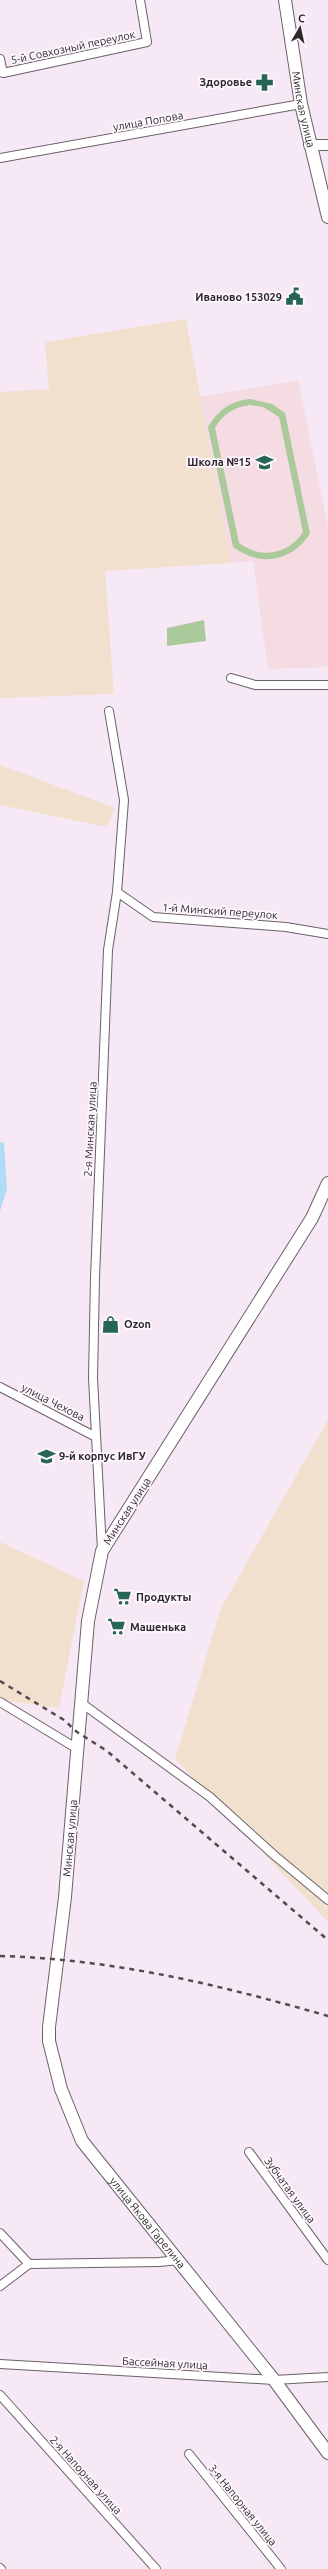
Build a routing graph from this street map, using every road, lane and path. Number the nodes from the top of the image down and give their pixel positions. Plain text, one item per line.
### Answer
1 (140, 0) edge
2 (285, 0) edge
3 (0, 59) edge
4 (301, 104) junction
5 (309, 145) junction
6 (328, 145) edge
7 (0, 158) edge
8 (328, 217) edge
9 (231, 678) dead end
10 (328, 685) edge
11 (108, 711) dead end
12 (117, 892) junction
13 (328, 934) edge
14 (328, 1183) edge
15 (0, 1387) edge
16 (96, 1437) junction
17 (102, 1551) junction
18 (0, 1702) edge
19 (80, 1702) junction
20 (76, 1748) junction
21 (328, 1900) edge
22 (58, 1959) joint
23 (249, 2152) dead end
24 (0, 2233) edge
25 (178, 2260) junction
26 (328, 2260) edge
27 (29, 2264) junction
28 (0, 2286) edge
29 (0, 2364) edge
30 (328, 2377) edge
31 (274, 2380) junction
32 (0, 2395) edge
33 (328, 2453) edge
34 (189, 2454) dead end
35 (156, 2569) edge
36 (281, 2569) edge

1 - 3 street, 5-й Совхозный переулок
2 - 4 main road, Минская улица
4 - 5 main road, Минская улица
4 - 7 street, улица Попова
5 - 6 street
5 - 8 main road, Минская улица
9 - 10 street
11 - 12 street, 2-я Минская улица
12 - 13 street, 1-й Минский переулок
12 - 16 street, 2-я Минская улица
14 - 17 main road, Минская улица
15 - 16 street, улица Чехова
16 - 17 street, 2-я Минская улица
17 - 19 main road, Минская улица
18 - 20 street
19 - 20 main road, Минская улица
19 - 21 street
20 - 22 main road, Минская улица
22 - 25 main road, улица Якова Гарелина
23 - 26 street, Зубчатая улица
24 - 27 street
25 - 27 street
25 - 31 main road, улица Якова Гарелина
27 - 28 street
29 - 31 street, Бассейная улица
30 - 31 street, Бассейная улица
31 - 33 main road, улица Якова Гарелина
32 - 35 street, 2-я Напорная улица
34 - 36 street, 3-я Напорная улица

